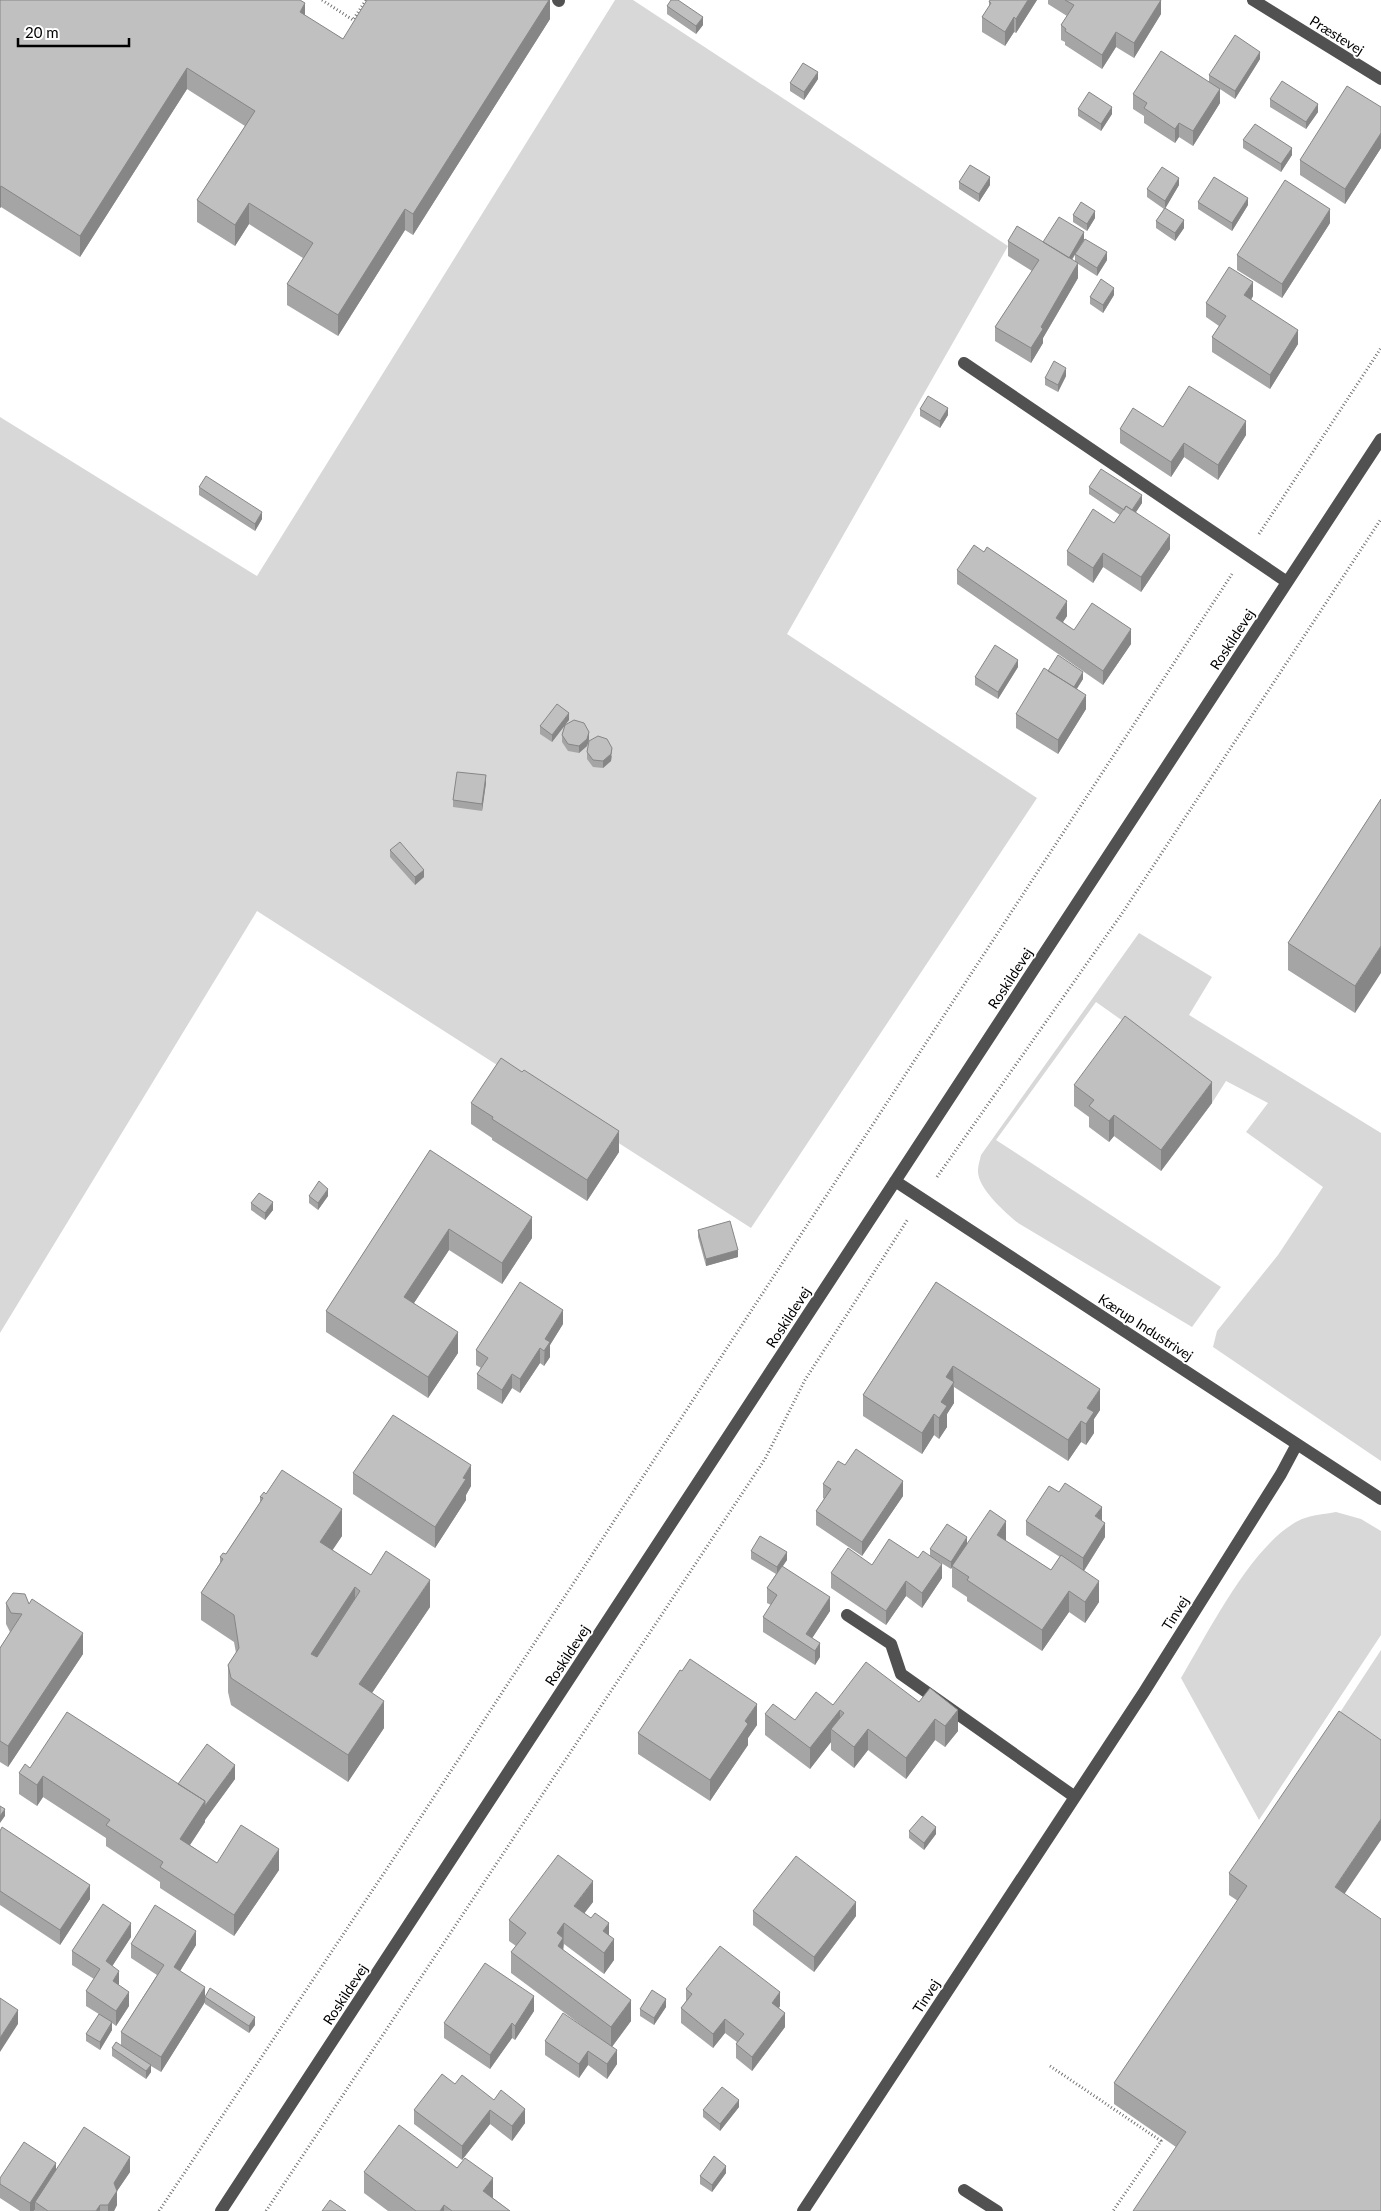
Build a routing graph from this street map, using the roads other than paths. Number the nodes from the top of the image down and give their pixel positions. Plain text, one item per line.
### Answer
1 (1253, 0) edge
2 (1381, 79) edge
3 (964, 363) dead end
4 (1381, 439) edge
5 (1287, 582) junction
6 (895, 1181) junction
7 (1298, 1444) junction
8 (1381, 1499) edge
9 (846, 1615) dead end
10 (1075, 1797) junction
11 (964, 2190) dead end
12 (221, 2211) edge
13 (803, 2211) edge
14 (996, 2211) edge

1 - 2 street, Præstevej
3 - 5 street
4 - 5 street, Roskildevej
5 - 6 street, Roskildevej
6 - 7 street, Kærup Industrivej
6 - 12 street, Roskildevej
7 - 8 street, Kærup Industrivej
7 - 10 street, Tinvej
9 - 10 street
10 - 13 street, Tinvej
11 - 14 street

